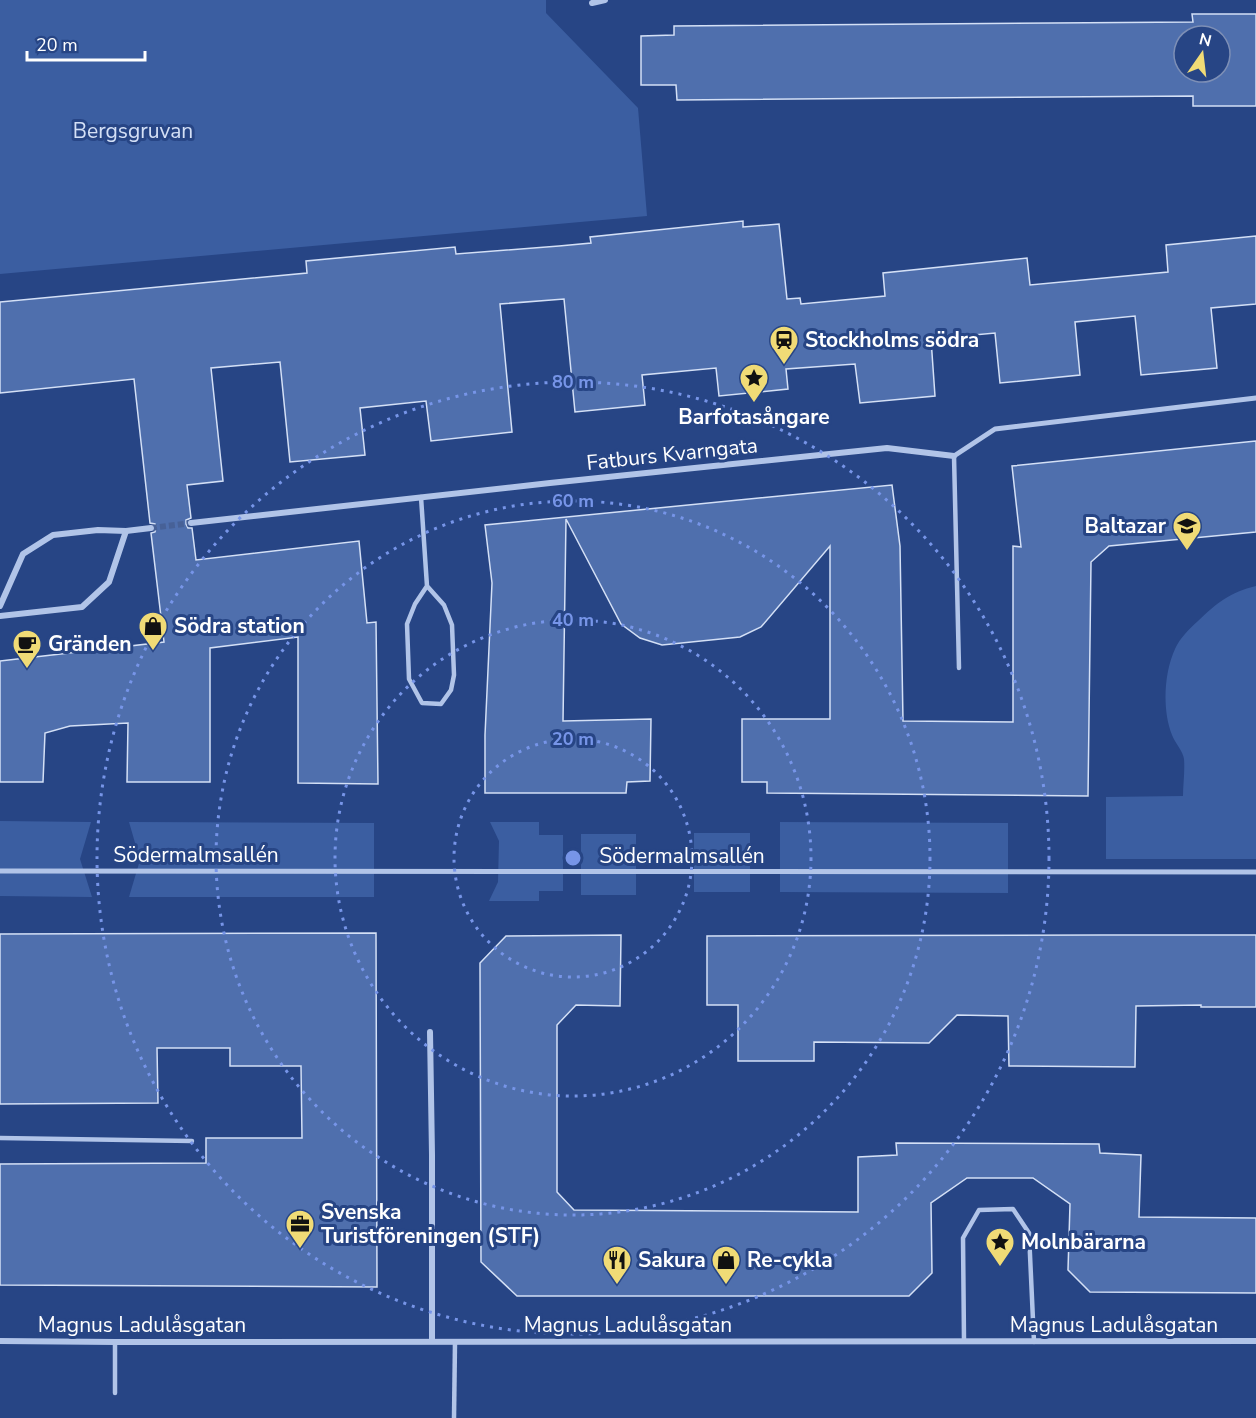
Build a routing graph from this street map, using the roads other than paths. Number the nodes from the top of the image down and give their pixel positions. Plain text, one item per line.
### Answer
1 (605, 0) edge
2 (592, 3) dead end
3 (1256, 398) edge
4 (954, 456) junction
5 (421, 497) junction
6 (191, 523) tunnel mouth
7 (151, 528) tunnel mouth
8 (126, 531) junction
9 (428, 586) junction
10 (0, 606) edge
11 (0, 616) edge
12 (959, 668) dead end
13 (0, 871) edge
14 (1256, 872) edge
15 (430, 1032) dead end
16 (0, 1138) edge
17 (192, 1141) dead end
18 (0, 1341) edge
19 (432, 1341) junction
20 (964, 1341) junction
21 (1256, 1341) edge
22 (115, 1342) junction
23 (455, 1342) junction
24 (1034, 1342) junction
25 (116, 1393) dead end
26 (454, 1418) edge

1 - 2 street
3 - 4 street
4 - 5 street, Fatburs Kvarngata
4 - 12 lane
5 - 6 street, Fatburs Kvarngata
5 - 9 lane
7 - 8 street
8 - 10 street
8 - 11 street
9 - 9 lane
13 - 14 street, Södermalmsallén
15 - 19 street
16 - 17 lane
18 - 22 street, Magnus Ladulåsgatan
19 - 22 street, Magnus Ladulåsgatan
19 - 23 street, Magnus Ladulåsgatan
20 - 23 street, Magnus Ladulåsgatan
20 - 24 street, Magnus Ladulåsgatan
20 - 24 lane
21 - 24 street, Magnus Ladulåsgatan
22 - 25 lane
23 - 26 lane

